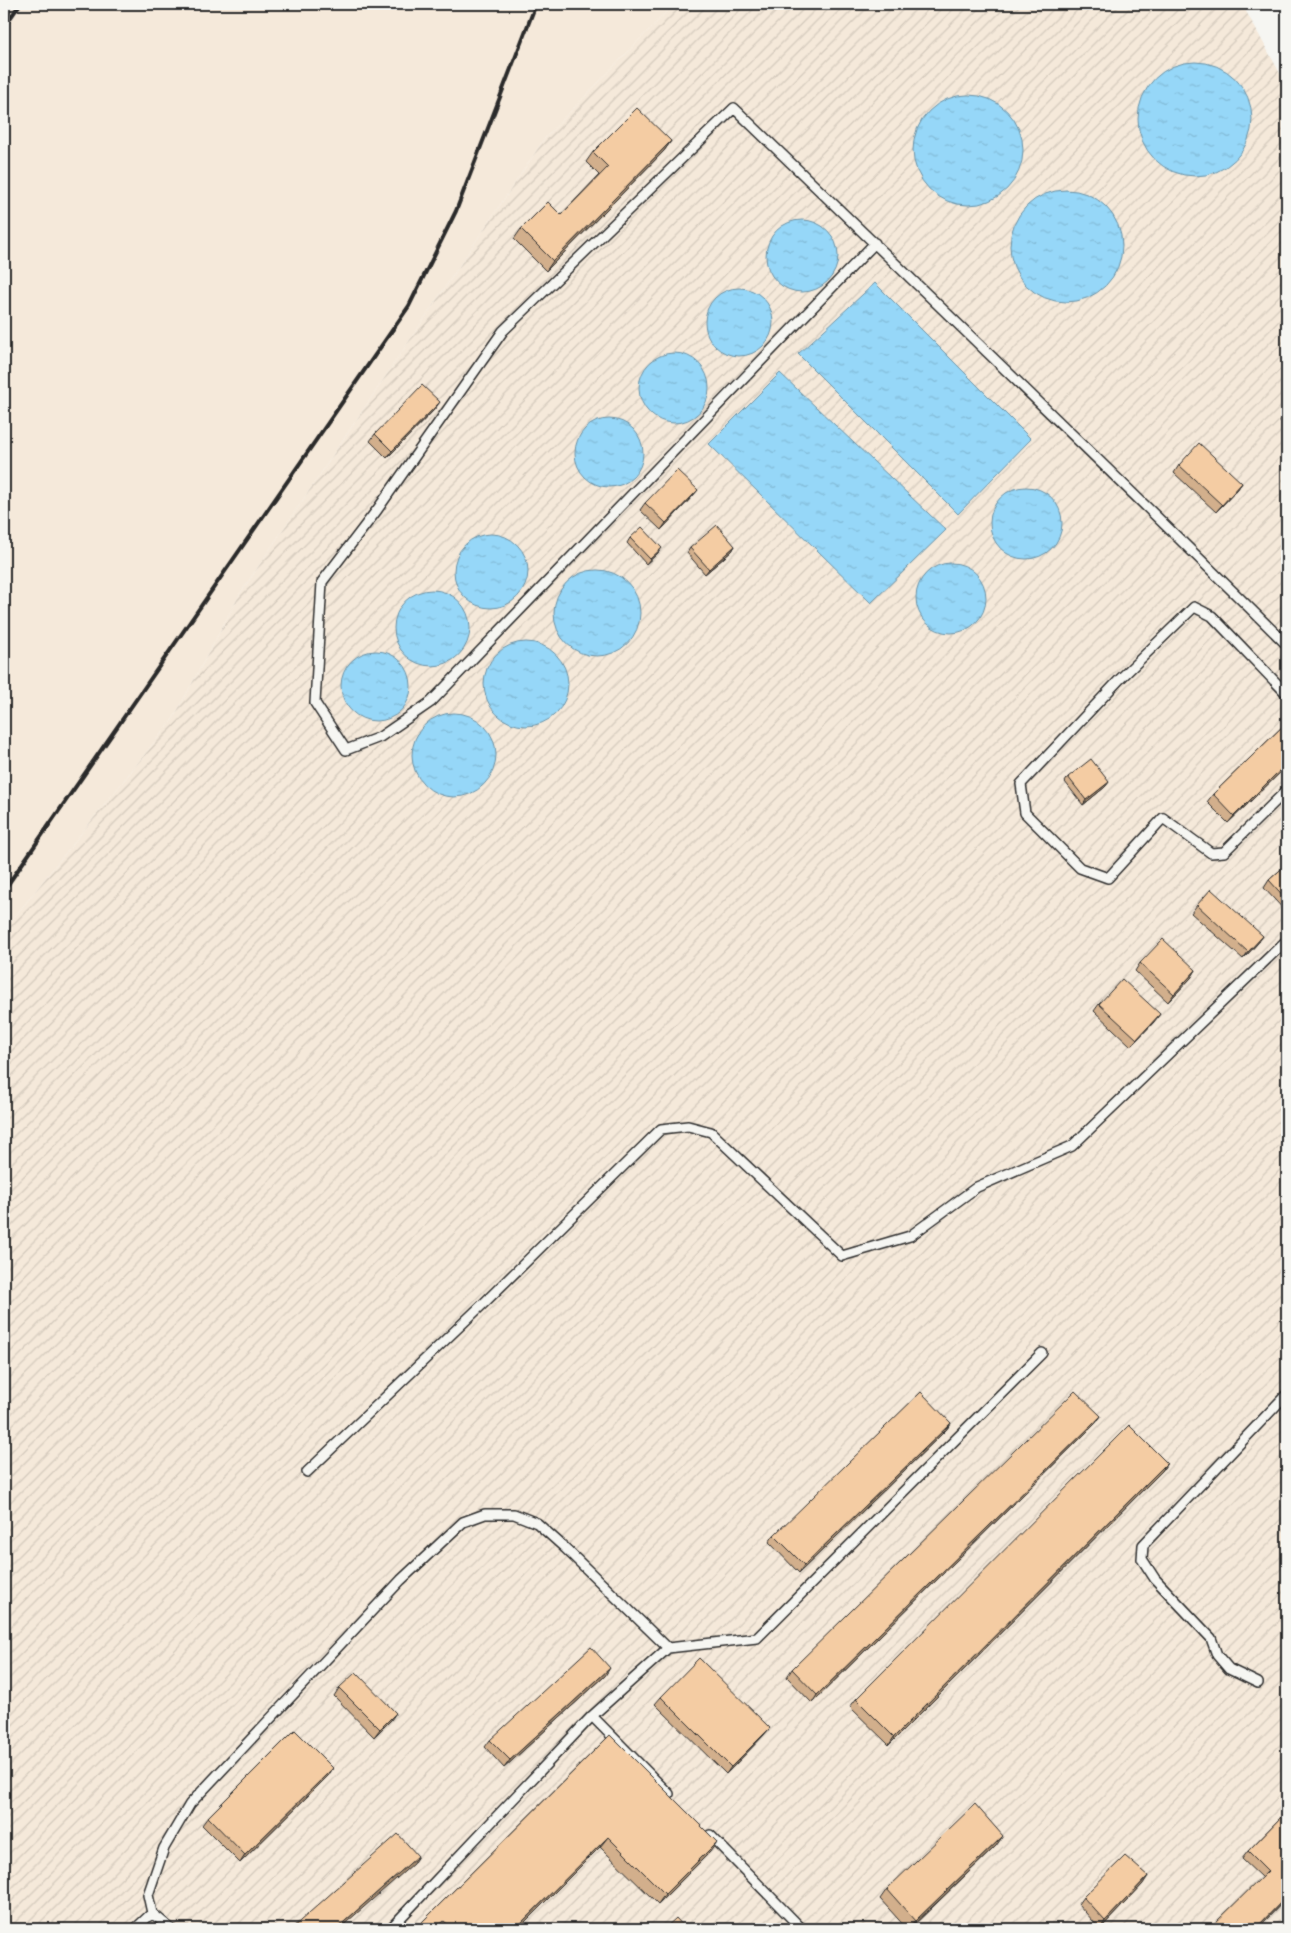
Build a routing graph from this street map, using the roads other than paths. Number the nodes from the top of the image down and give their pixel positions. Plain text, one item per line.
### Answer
1 (874, 244) junction
2 (1287, 645) edge
3 (1287, 694) edge
4 (1287, 790) edge
5 (1287, 940) edge
6 (1042, 1352) dead end
7 (1287, 1394) edge
8 (307, 1472) dead end
9 (668, 1648) junction
10 (1258, 1683) dead end
11 (592, 1716) junction
12 (674, 1799) edge
13 (701, 1826) edge
14 (152, 1913) junction
15 (135, 1929) edge
16 (171, 1929) edge
17 (390, 1929) edge
18 (802, 1929) edge

1 - 1 lane
1 - 2 lane
3 - 4 lane
5 - 8 lane
6 - 9 lane
7 - 10 lane
9 - 11 lane
9 - 14 lane
11 - 12 lane
11 - 17 lane
13 - 18 lane
14 - 15 lane
14 - 16 lane

